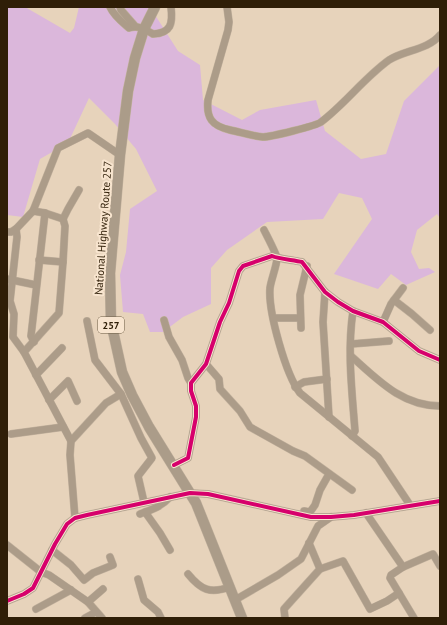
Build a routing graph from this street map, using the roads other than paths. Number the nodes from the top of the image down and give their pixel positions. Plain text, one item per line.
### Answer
1 (110, 7) edge
2 (120, 7) edge
3 (155, 7) edge
4 (171, 7) edge
5 (227, 7) edge
6 (140, 27) junction
7 (440, 35) edge
8 (120, 155) junction
9 (79, 190) dead end
10 (33, 211) junction
11 (45, 213) junction
12 (64, 219) junction
13 (16, 229) junction
14 (264, 230) dead end
15 (7, 232) edge
16 (277, 258) junction
17 (39, 260) junction
18 (64, 262) junction
19 (307, 266) junction
20 (10, 279) edge
21 (36, 285) junction
22 (403, 288) dead end
23 (325, 292) junction
24 (394, 300) junction
25 (353, 311) junction
26 (274, 318) junction
27 (300, 318) junction
28 (164, 320) dead end
29 (87, 321) dead end
30 (383, 322) junction
31 (301, 328) dead end
32 (430, 330) dead end
33 (389, 341) dead end
34 (34, 342) junction
35 (350, 344) junction
36 (62, 348) dead end
37 (24, 352) junction
38 (350, 356) junction
39 (440, 360) edge
40 (206, 364) junction
41 (36, 375) junction
42 (327, 379) junction
43 (191, 383) junction
44 (295, 387) junction
45 (121, 394) junction
46 (49, 400) junction
47 (77, 401) dead end
48 (440, 406) edge
49 (329, 417) junction
50 (63, 427) junction
51 (11, 434) dead end
52 (352, 436) junction
53 (71, 441) junction
54 (174, 464) junction
55 (329, 474) junction
56 (352, 490) dead end
57 (190, 493) junction
58 (170, 497) junction
59 (440, 501) edge
60 (144, 502) junction
61 (410, 505) junction
62 (366, 513) junction
63 (302, 515) junction
64 (331, 517) junction
65 (75, 518) junction
66 (309, 543) junction
67 (7, 545) edge
68 (52, 550) junction
69 (170, 550) dead end
70 (110, 557) dead end
71 (440, 566) edge
72 (403, 567) junction
73 (320, 569) junction
74 (41, 572) junction
75 (188, 574) dead end
76 (138, 579) dead end
77 (230, 587) junction
78 (103, 589) dead end
79 (71, 590) junction
80 (399, 593) junction
81 (235, 600) junction
82 (7, 601) edge
83 (88, 602) junction
84 (36, 609) dead end
85 (96, 612) junction
86 (85, 618) edge
87 (102, 618) edge
88 (161, 618) edge
89 (242, 618) edge
90 (285, 618) edge
91 (414, 618) edge

1 - 6 street
2 - 6 street
3 - 6 highway, National Highway Route 257 / 257
4 - 6 street
5 - 7 street
6 - 8 highway, National Highway Route 257 / 257
8 - 10 street
8 - 54 highway, National Highway Route 257 / 257
9 - 12 street
10 - 11 street
10 - 13 street
11 - 12 street
11 - 17 street
12 - 18 street
13 - 15 street
13 - 20 street
14 - 16 street
16 - 19 street
16 - 26 street
16 - 40 street
17 - 18 street
17 - 21 street
18 - 34 street
19 - 23 street
19 - 27 street
20 - 21 street
20 - 37 street
21 - 34 street
22 - 24 street
23 - 25 street
23 - 42 street
24 - 30 street
24 - 32 street
25 - 30 street
25 - 35 street
26 - 27 street
26 - 44 street
27 - 31 street
28 - 43 street
29 - 45 street
30 - 39 street
33 - 35 street
34 - 37 street
35 - 38 street
36 - 41 street
37 - 41 street
38 - 48 street
38 - 52 street
40 - 43 street
40 - 55 street
41 - 46 street
42 - 44 street
42 - 49 street
43 - 54 street
44 - 49 street
45 - 53 street
45 - 60 street
46 - 47 street
46 - 50 street
49 - 52 street
50 - 51 street
50 - 53 street
52 - 61 street
53 - 65 street
54 - 57 highway, National Highway Route 257 / 257
55 - 56 street
55 - 63 street
57 - 58 street
57 - 63 street
57 - 77 highway, National Highway Route 257 / 257
58 - 60 street
58 - 69 street
59 - 61 street
60 - 65 street
61 - 62 street
62 - 64 street
62 - 72 street
63 - 64 street
64 - 66 street
65 - 68 street
66 - 73 street
66 - 81 street
67 - 74 street
68 - 70 street
68 - 74 street
71 - 72 street
72 - 80 street
73 - 80 street
73 - 90 street
74 - 79 street
74 - 82 street
75 - 77 street
76 - 88 street
77 - 81 highway, National Highway Route 257 / 257
78 - 83 street
79 - 83 street
79 - 84 street
80 - 91 street
81 - 89 highway, National Highway Route 257 / 257
83 - 85 street
85 - 86 street
85 - 87 street

